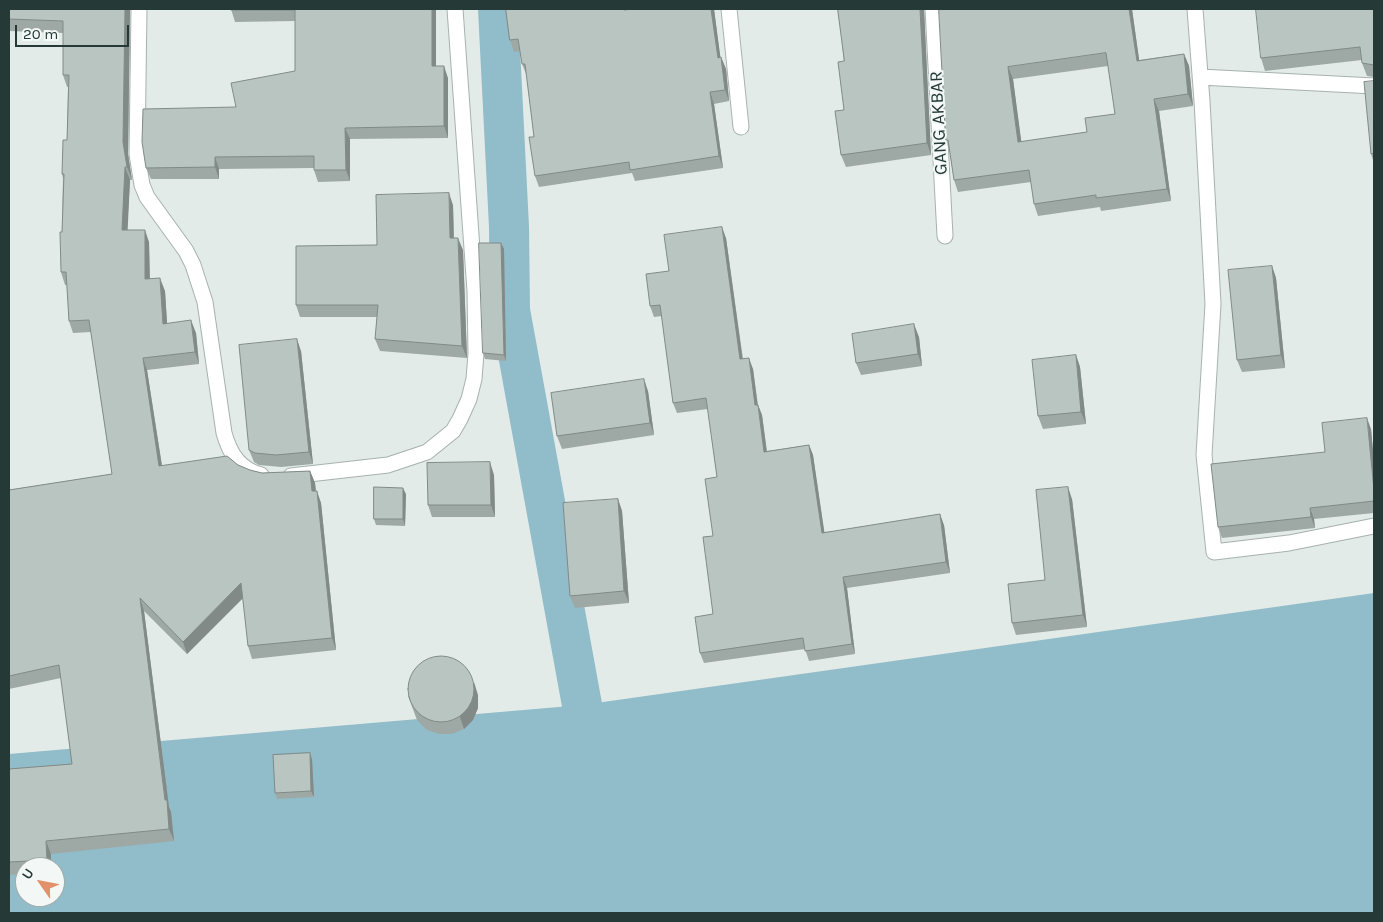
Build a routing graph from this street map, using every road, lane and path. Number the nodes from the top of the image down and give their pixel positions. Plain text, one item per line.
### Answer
1 (139, 9) edge
2 (455, 9) edge
3 (729, 9) edge
4 (933, 9) edge
5 (1195, 9) edge
6 (1200, 77) junction
7 (1374, 86) edge
8 (742, 127) dead end
9 (945, 236) dead end
10 (1374, 526) edge

1 - 2 street
3 - 8 street
4 - 9 street, GANG AKBAR
5 - 6 street
6 - 7 street
6 - 10 street

